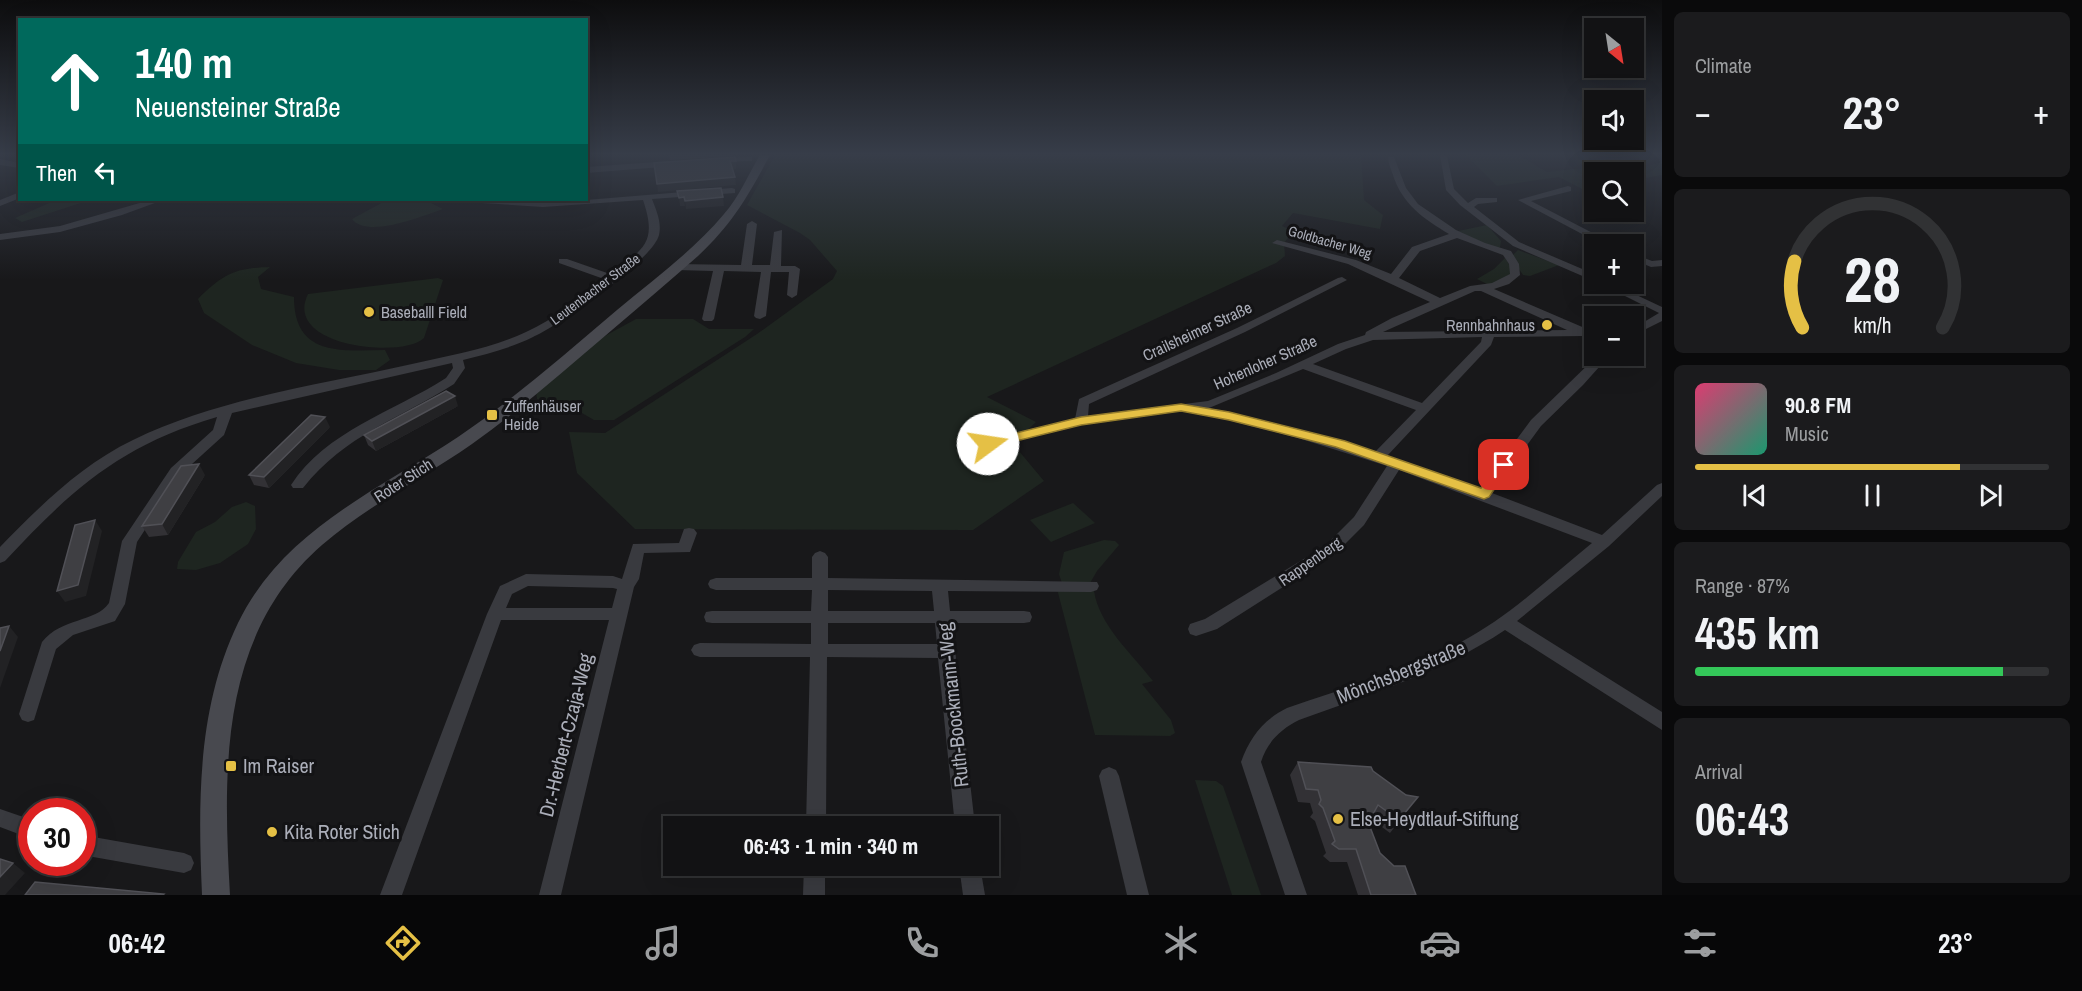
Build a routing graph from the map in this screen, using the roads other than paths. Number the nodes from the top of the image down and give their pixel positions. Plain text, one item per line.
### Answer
1 (661, 197) edge
2 (742, 197) edge
3 (1406, 197) edge
4 (1457, 197) edge
5 (1537, 197) edge
6 (646, 198) junction
7 (1494, 200) dead end
8 (155, 201) edge
9 (497, 201) edge
10 (1468, 207) junction
11 (752, 224) dead end
12 (779, 232) dead end
13 (1459, 234) junction
14 (1588, 234) edge
15 (0, 237) edge
16 (1277, 243) dead end
17 (1516, 244) junction
18 (1507, 253) junction
19 (563, 261) dead end
20 (677, 267) junction
21 (719, 269) junction
22 (746, 269) junction
23 (770, 270) junction
24 (1584, 272) edge
25 (612, 278) junction
26 (1393, 279) junction
27 (1342, 280) dead end
28 (1485, 289) junction
29 (1627, 294) edge
30 (792, 295) dead end
31 (1439, 302) junction
32 (1662, 311) edge
33 (760, 316) dead end
34 (1662, 316) edge
35 (708, 319) dead end
36 (1391, 323) junction
37 (1644, 326) edge
38 (1584, 333) edge
39 (1489, 334) junction
40 (1584, 335) edge
41 (1412, 336) junction
42 (1365, 338) junction
43 (457, 358) junction
44 (1303, 365) junction
45 (1593, 366) edge
46 (1423, 408) junction
47 (1193, 409) junction
48 (226, 411) junction
49 (1081, 421) junction
50 (988, 444) dead end
51 (1379, 456) junction
52 (1396, 463) junction
53 (298, 485) dead end
54 (1662, 488) edge
55 (1484, 494) junction
56 (689, 533) dead end
57 (1604, 542) junction
58 (0, 557) edge
59 (820, 557) dead end
60 (716, 584) dead end
61 (820, 584) junction
62 (939, 584) junction
63 (626, 586) junction
64 (1091, 586) dead end
65 (495, 614) junction
66 (619, 614) junction
67 (712, 617) dead end
68 (819, 617) junction
69 (944, 617) junction
70 (1024, 617) dead end
71 (1505, 622) junction
72 (1196, 629) dead end
73 (700, 650) dead end
74 (822, 650) junction
75 (947, 651) junction
76 (28, 714) dead end
77 (1662, 722) edge
78 (1109, 776) dead end
79 (816, 816) edge
80 (964, 816) edge
81 (0, 818) edge
82 (18, 825) edge
83 (96, 847) edge
84 (184, 863) dead end
85 (814, 876) edge
86 (971, 876) edge
87 (216, 895) edge
88 (392, 895) edge
89 (550, 895) edge
90 (814, 895) edge
91 (974, 895) edge
92 (1138, 895) edge
93 (1296, 895) edge

1 - 6 street
2 - 20 street, Roter Stich
3 - 13 street
4 - 10 street
5 - 14 street
6 - 9 street
6 - 25 street, Leutenbacher Straße
7 - 10 street
8 - 15 street
10 - 17 street
11 - 22 street
12 - 23 street
13 - 18 street
13 - 26 street
16 - 26 street, Goldbacher Weg
17 - 18 street
17 - 24 street
18 - 28 street
19 - 25 street
20 - 21 street
20 - 87 street, Roter Stich
21 - 22 street
21 - 35 street
22 - 23 street
23 - 30 street
23 - 33 street
25 - 43 street, Leutenbacher Straße
26 - 31 street, Goldbacher Weg
27 - 49 street, Crailsheimer Straße
28 - 31 street
28 - 38 street
29 - 32 street
31 - 36 street
34 - 37 street
36 - 41 street
36 - 42 street
39 - 40 street, Hohenloher Straße
39 - 41 street, Hohenloher Straße
39 - 46 street
41 - 42 street, Hohenloher Straße
42 - 44 street, Hohenloher Straße
43 - 48 street, Leutenbacher Straße
43 - 53 street
44 - 46 street
44 - 47 street, Hohenloher Straße
45 - 55 street
46 - 51 street
47 - 49 street, Hohenloher Straße
47 - 51 street
48 - 58 street, Leutenbacher Straße
48 - 76 street
49 - 50 street, Hohenloher Straße
51 - 52 street
52 - 55 street
52 - 72 street, Rappenberg
54 - 57 street, Mönchsbergstraße
55 - 57 street
56 - 63 street, Dr.-Herbert-Czaja-Weg
57 - 71 street, Mönchsbergstraße
59 - 61 street
60 - 61 street
61 - 62 street
61 - 68 street
62 - 64 street
62 - 69 street, Ruth-Boockmann-Weg
63 - 65 street
63 - 66 street, Dr.-Herbert-Czaja-Weg
65 - 66 street
65 - 88 street
66 - 89 street, Dr.-Herbert-Czaja-Weg
67 - 68 street
68 - 69 street
68 - 74 street
69 - 70 street
69 - 75 street, Ruth-Boockmann-Weg
71 - 77 street
71 - 93 street, Mönchsbergstraße
73 - 74 street
74 - 75 street
74 - 79 street
75 - 80 street, Ruth-Boockmann-Weg
78 - 92 street
81 - 82 street
83 - 84 street
85 - 90 street
86 - 91 street

